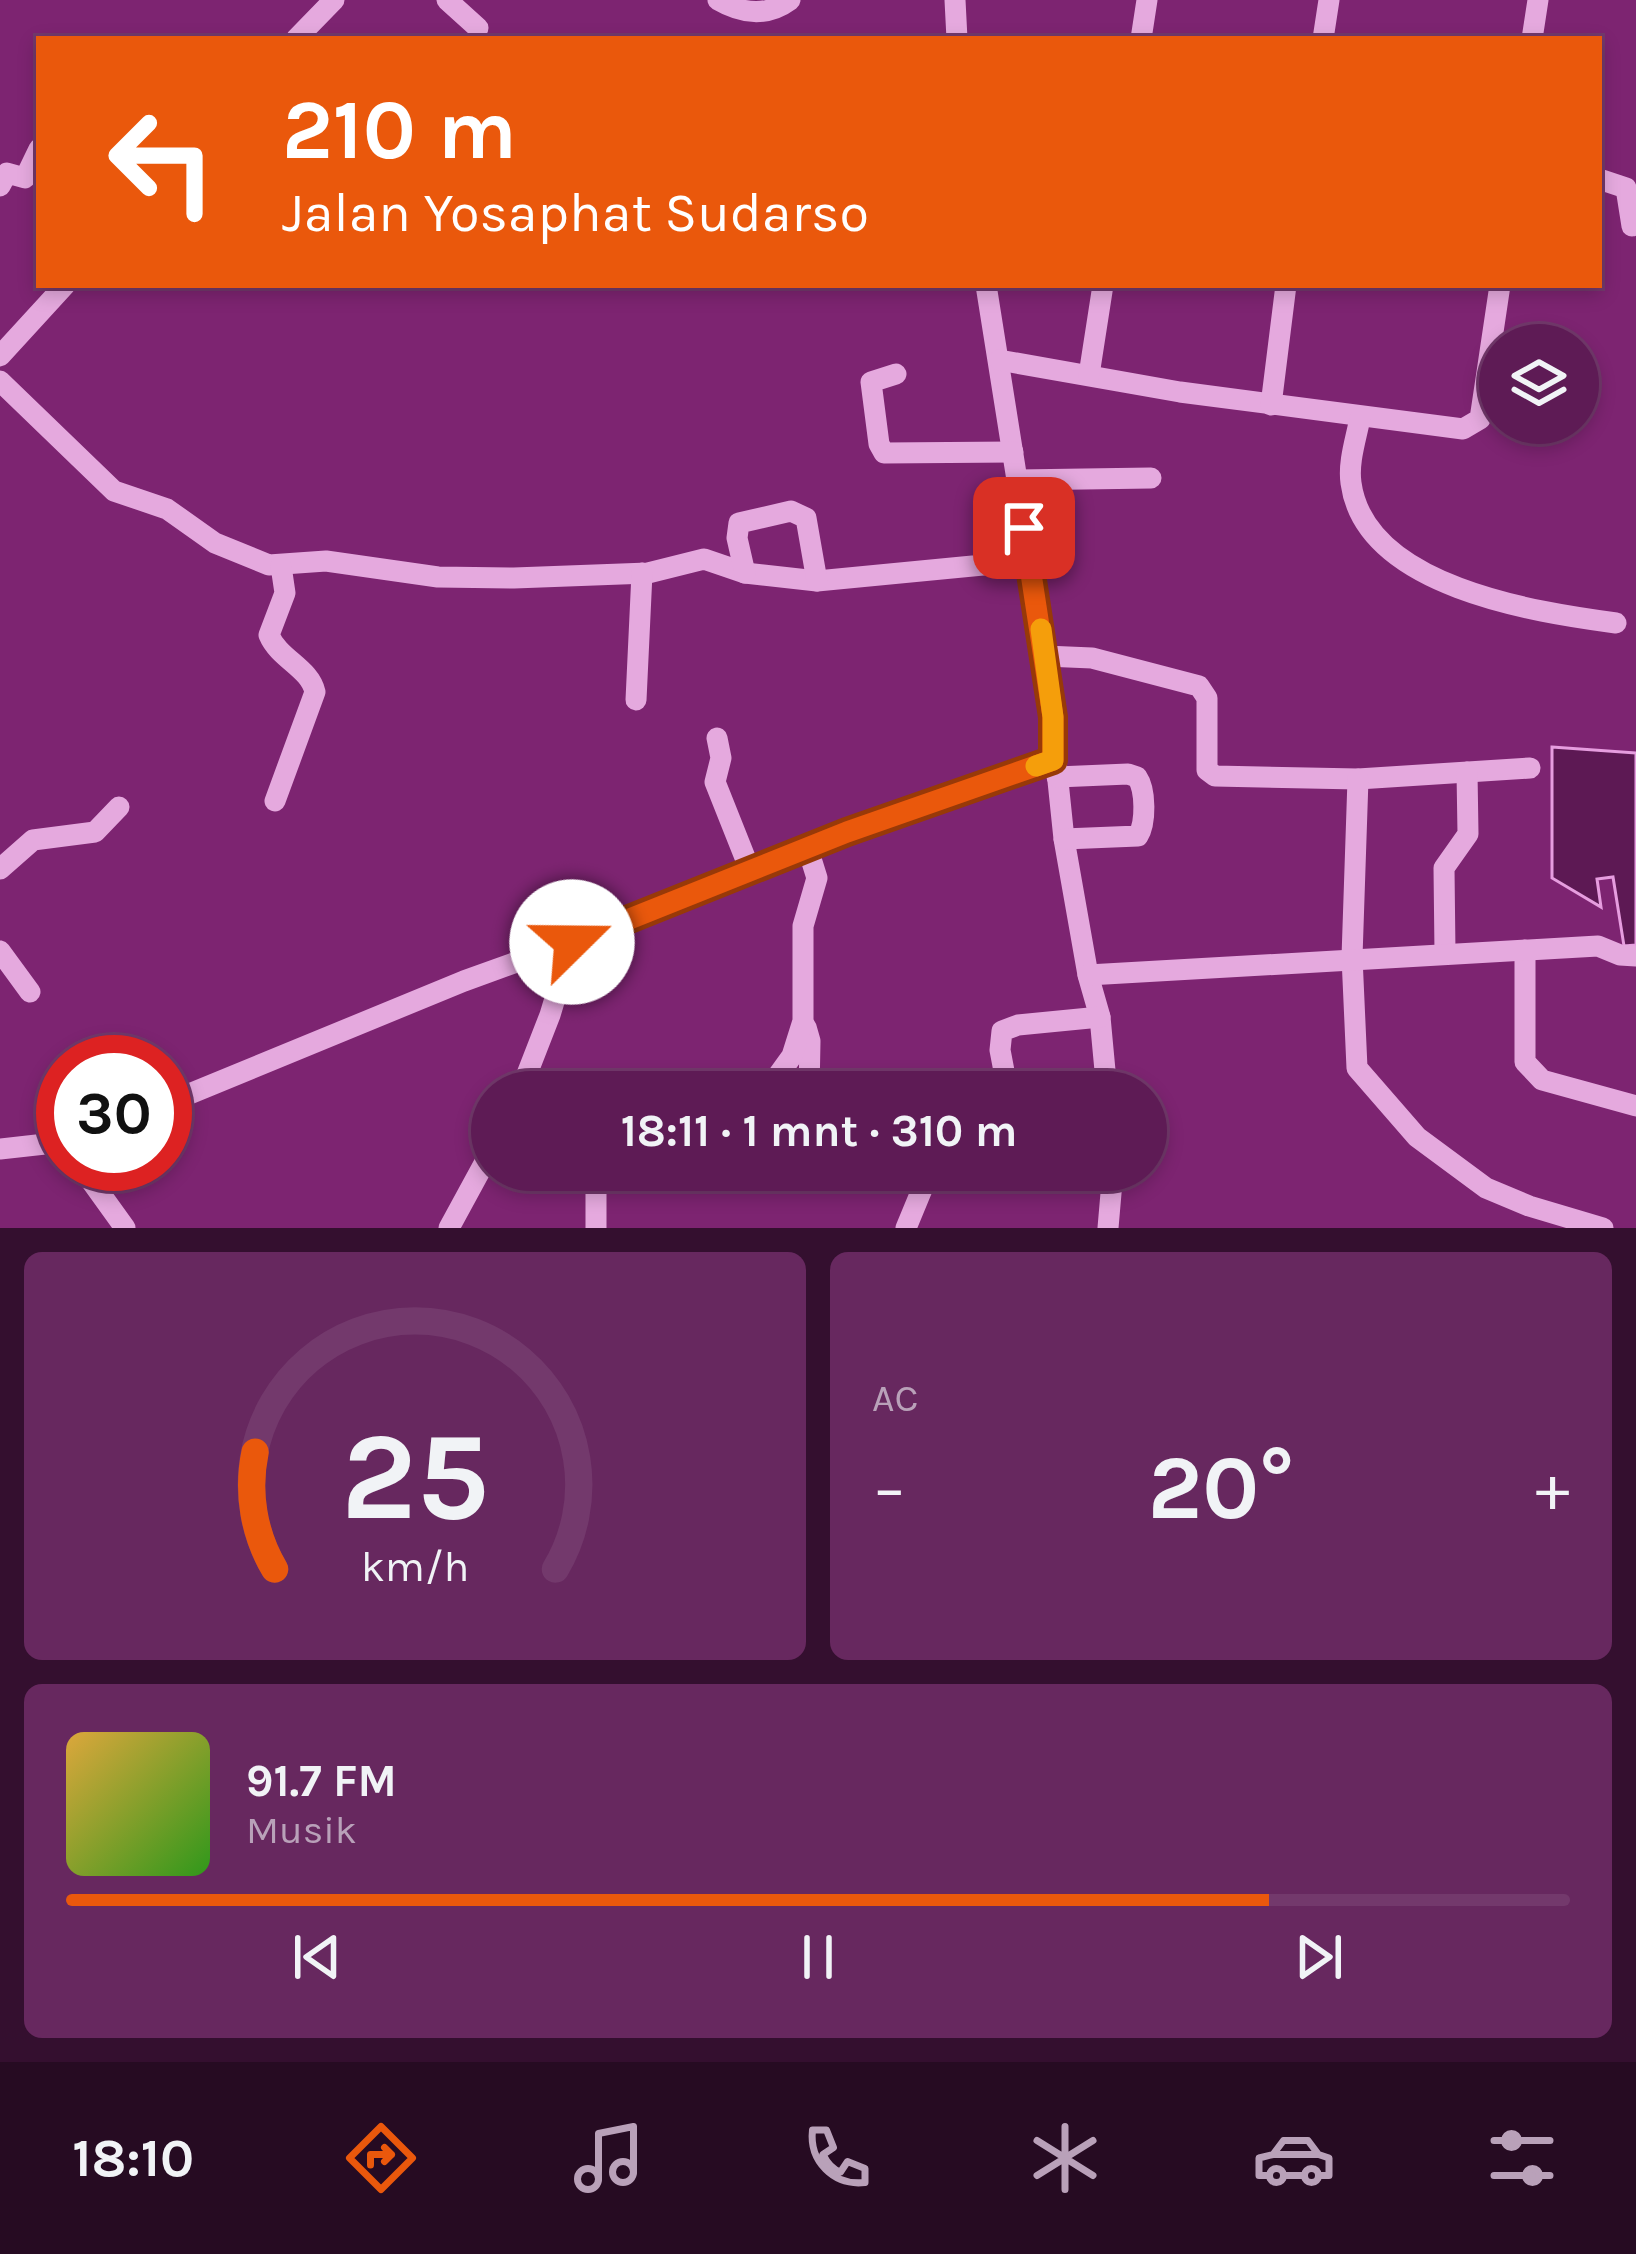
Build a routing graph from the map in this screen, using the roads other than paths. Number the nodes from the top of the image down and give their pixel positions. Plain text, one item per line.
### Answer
1 (334, 0) edge
2 (447, 0) edge
3 (718, 0) edge
4 (790, 0) edge
5 (955, 0) edge
6 (1147, 0) edge
7 (1329, 0) edge
8 (1538, 0) edge
9 (478, 28) dead end
10 (299, 36) edge
11 (957, 36) edge
12 (1141, 36) edge
13 (1323, 36) edge
14 (1532, 36) edge
15 (36, 151) edge
16 (11, 179) edge
17 (1602, 179) edge
18 (1631, 226) dead end
19 (62, 288) edge
20 (987, 288) edge
21 (1103, 288) edge
22 (1286, 288) edge
23 (1500, 288) edge
24 (2, 347) edge
25 (999, 360) junction
26 (896, 374) dead end
27 (1089, 375) junction
28 (0, 381) edge
29 (1271, 405) junction
30 (1360, 418) junction
31 (1000, 453) junction
32 (1151, 478) dead end
33 (1018, 488) junction
34 (281, 566) junction
35 (642, 573) junction
36 (745, 573) junction
37 (817, 581) junction
38 (1616, 623) dead end
39 (1045, 656) junction
40 (636, 700) dead end
41 (717, 738) dead end
42 (1055, 768) junction
43 (1530, 769) dead end
44 (1467, 772) junction
45 (1358, 779) junction
46 (275, 800) dead end
47 (119, 807) dead end
48 (1064, 839) junction
49 (807, 847) junction
50 (0, 868) edge
51 (750, 870) junction
52 (572, 942) junction
53 (1525, 950) junction
54 (0, 951) edge
55 (1445, 953) junction
56 (1636, 956) edge
57 (1352, 957) junction
58 (1088, 975) junction
59 (30, 992) dead end
60 (1100, 1017) junction
61 (803, 1021) junction
62 (528, 1071) edge
63 (782, 1071) edge
64 (809, 1071) edge
65 (1004, 1071) edge
66 (1105, 1071) edge
67 (192, 1093) edge
68 (1636, 1106) edge
69 (36, 1145) edge
70 (0, 1149) edge
71 (471, 1188) edge
72 (98, 1191) edge
73 (596, 1191) edge
74 (921, 1191) edge
75 (1111, 1191) edge
76 (124, 1228) edge
77 (449, 1228) edge
78 (596, 1228) edge
79 (906, 1228) edge
80 (1108, 1228) edge
81 (1604, 1228) edge

1 - 10 street
2 - 9 street
3 - 4 street
5 - 11 street
6 - 12 street
7 - 13 street
8 - 14 street
15 - 16 street
17 - 18 street
19 - 24 street
20 - 25 street
21 - 27 street
22 - 29 street
23 - 30 street
25 - 27 street
25 - 31 street
26 - 31 street
27 - 29 street
28 - 34 street
29 - 30 street
30 - 38 street
31 - 33 street
32 - 33 street
33 - 37 street
33 - 39 street
34 - 35 street
34 - 46 street
35 - 36 street
35 - 40 street
36 - 37 street
36 - 37 street
39 - 42 street
39 - 45 street
41 - 51 street
42 - 48 street
42 - 48 street
42 - 49 street
43 - 44 street
44 - 45 street
44 - 55 street
45 - 57 street
47 - 50 street
48 - 58 street
49 - 51 street
49 - 61 street
51 - 52 street
52 - 62 street
52 - 67 street
53 - 55 street
53 - 56 street
53 - 68 street
54 - 59 street
55 - 57 street
57 - 58 street
57 - 81 street
58 - 60 street
60 - 65 street
60 - 66 street
61 - 63 street
61 - 64 street
69 - 70 street
71 - 77 street
72 - 76 street
73 - 78 street
74 - 79 street
75 - 80 street

